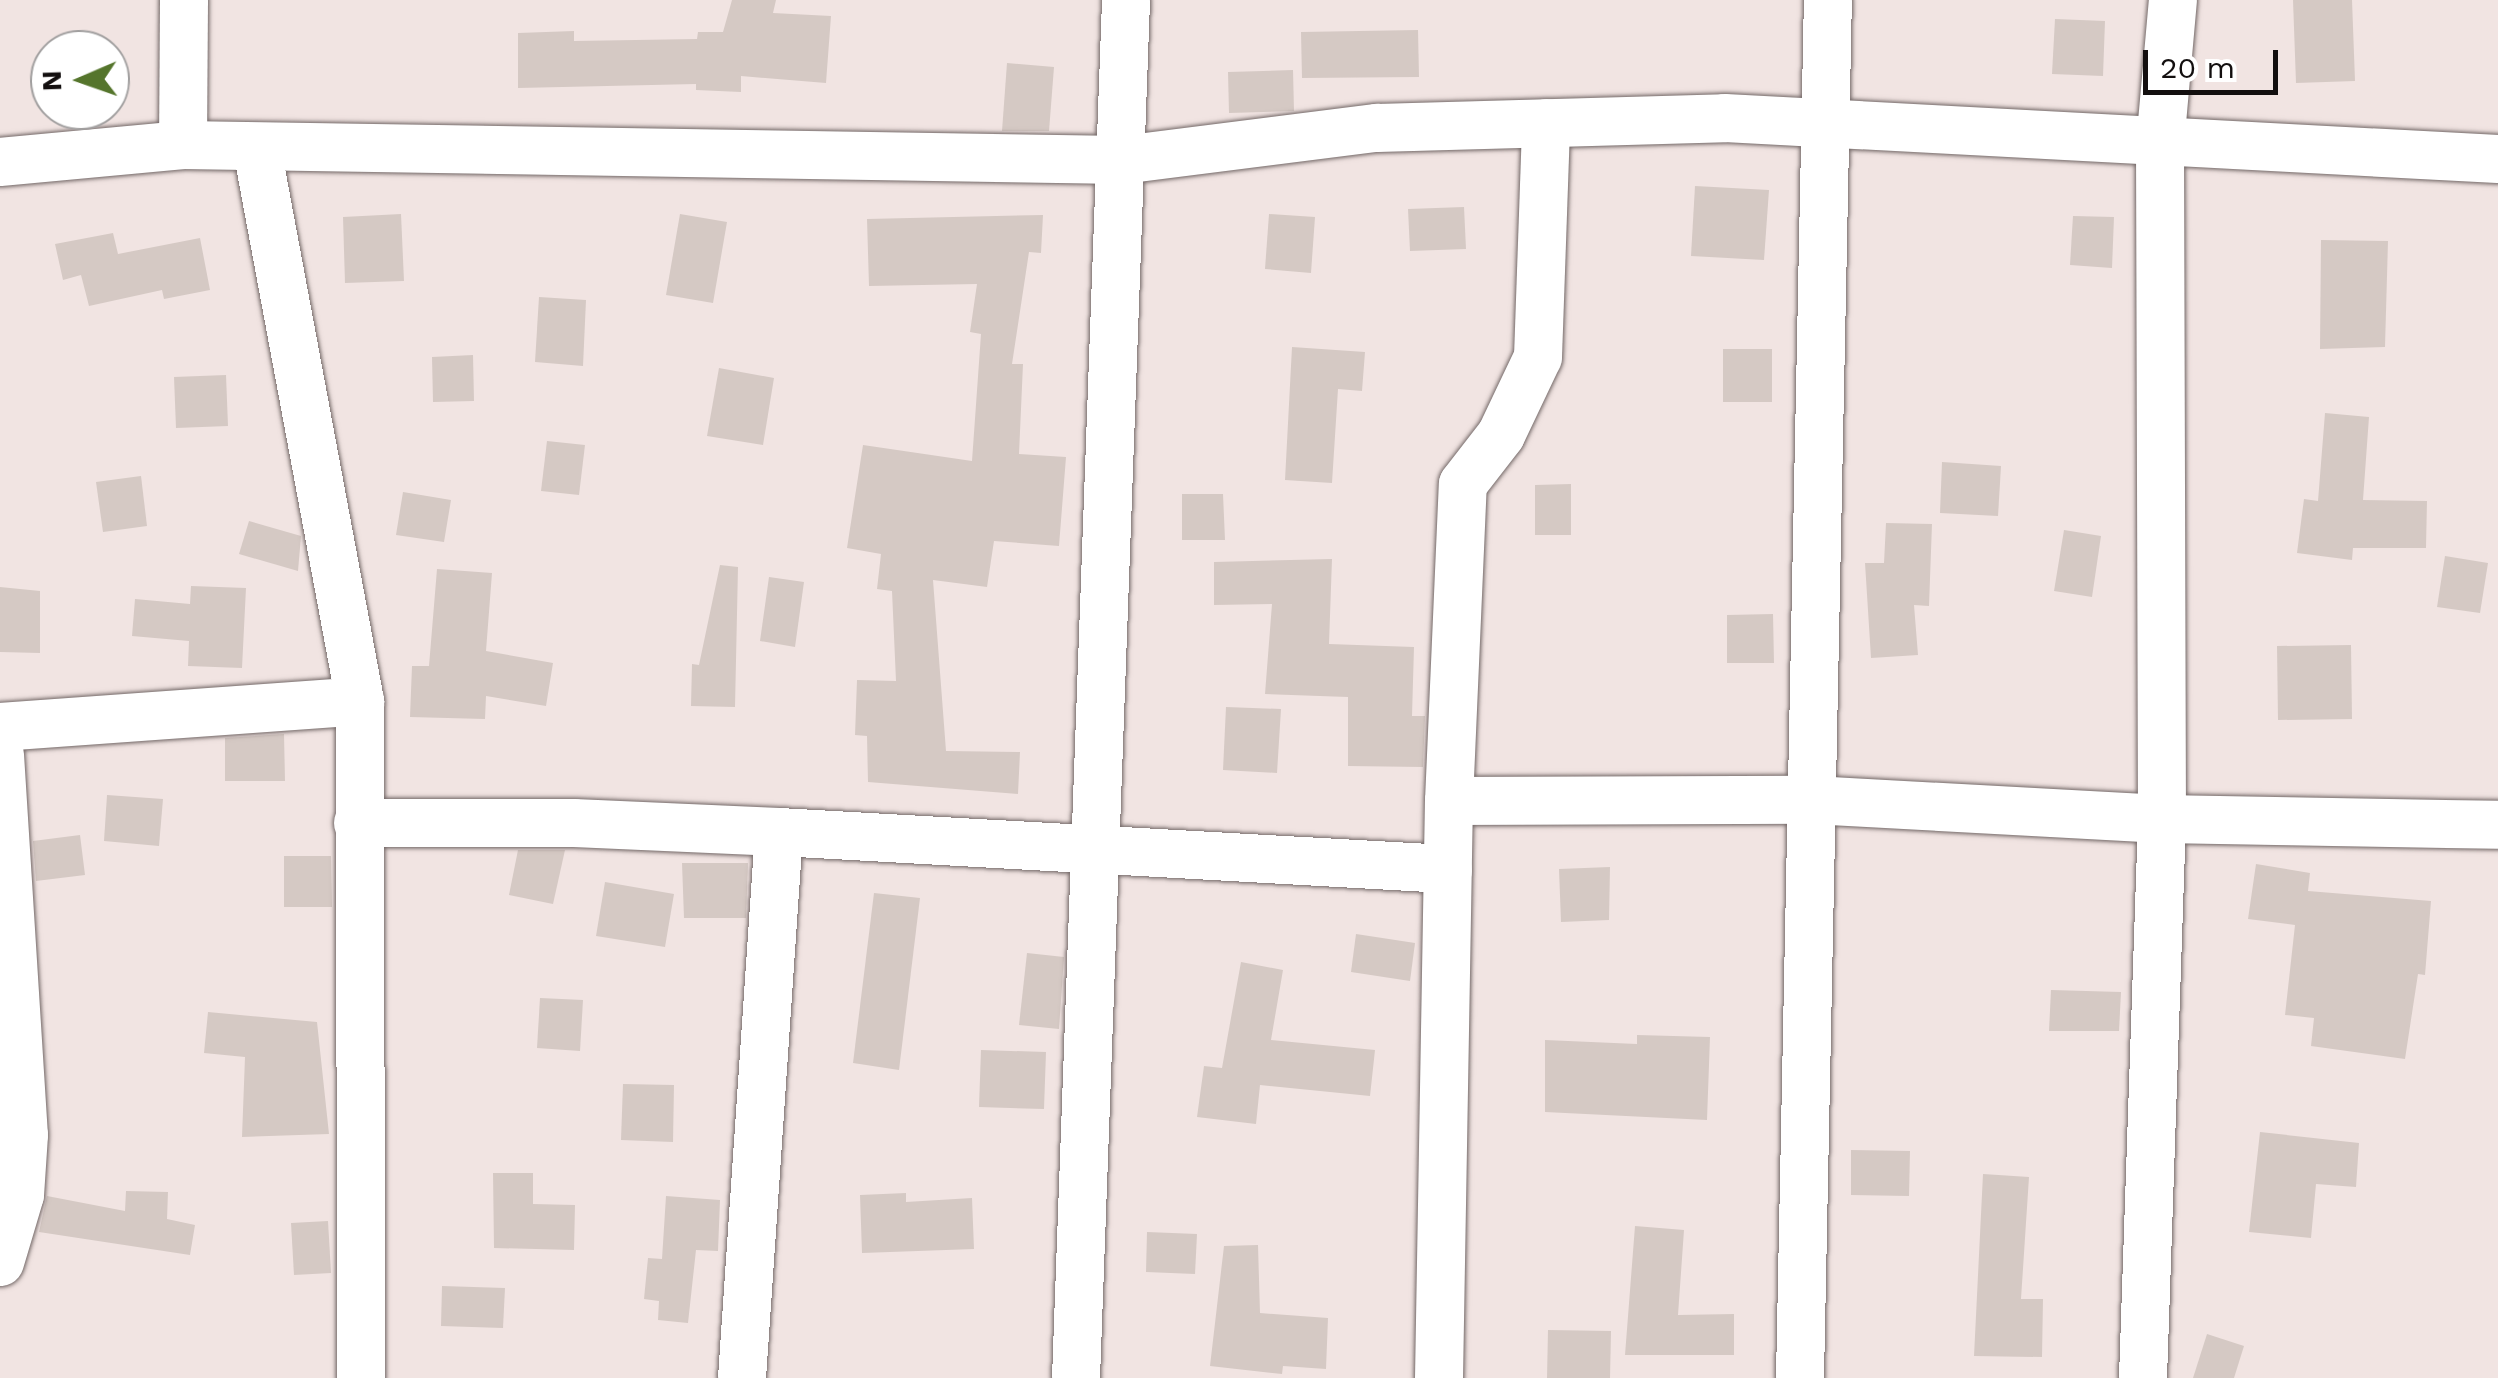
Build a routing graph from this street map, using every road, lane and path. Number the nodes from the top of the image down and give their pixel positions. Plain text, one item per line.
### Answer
1 (184, 0) edge
2 (1126, 0) edge
3 (1828, 0) edge
4 (2173, 0) edge
5 (1820, 122) junction
6 (1546, 123) junction
7 (2160, 145) junction
8 (183, 146) junction
9 (256, 149) junction
10 (2498, 159) edge
11 (1122, 160) junction
12 (0, 162) edge
13 (360, 701) junction
14 (0, 727) edge
15 (0, 755) edge
16 (1812, 800) junction
17 (1449, 801) junction
18 (2162, 819) junction
19 (358, 823) junction
20 (2498, 825) edge
21 (779, 832) junction
22 (1100, 848) junction
23 (1448, 869) junction
24 (0, 1262) edge
25 (362, 1378) edge
26 (742, 1378) edge
27 (1076, 1378) edge
28 (1439, 1378) edge
29 (1800, 1378) edge
30 (2143, 1378) edge

1 - 8 street
2 - 11 street
3 - 5 street
4 - 7 street
5 - 6 street
5 - 7 street
5 - 16 street
6 - 11 street
6 - 17 street
7 - 10 street
7 - 18 street
8 - 9 street
8 - 12 street
9 - 11 street
9 - 13 street
11 - 22 street
13 - 14 street
13 - 19 street
15 - 24 street
16 - 17 street
16 - 18 street
16 - 29 street
17 - 23 street
18 - 20 street
18 - 30 street
19 - 21 street
19 - 25 street
21 - 22 street
21 - 26 street
22 - 23 street
22 - 27 street
23 - 28 street

